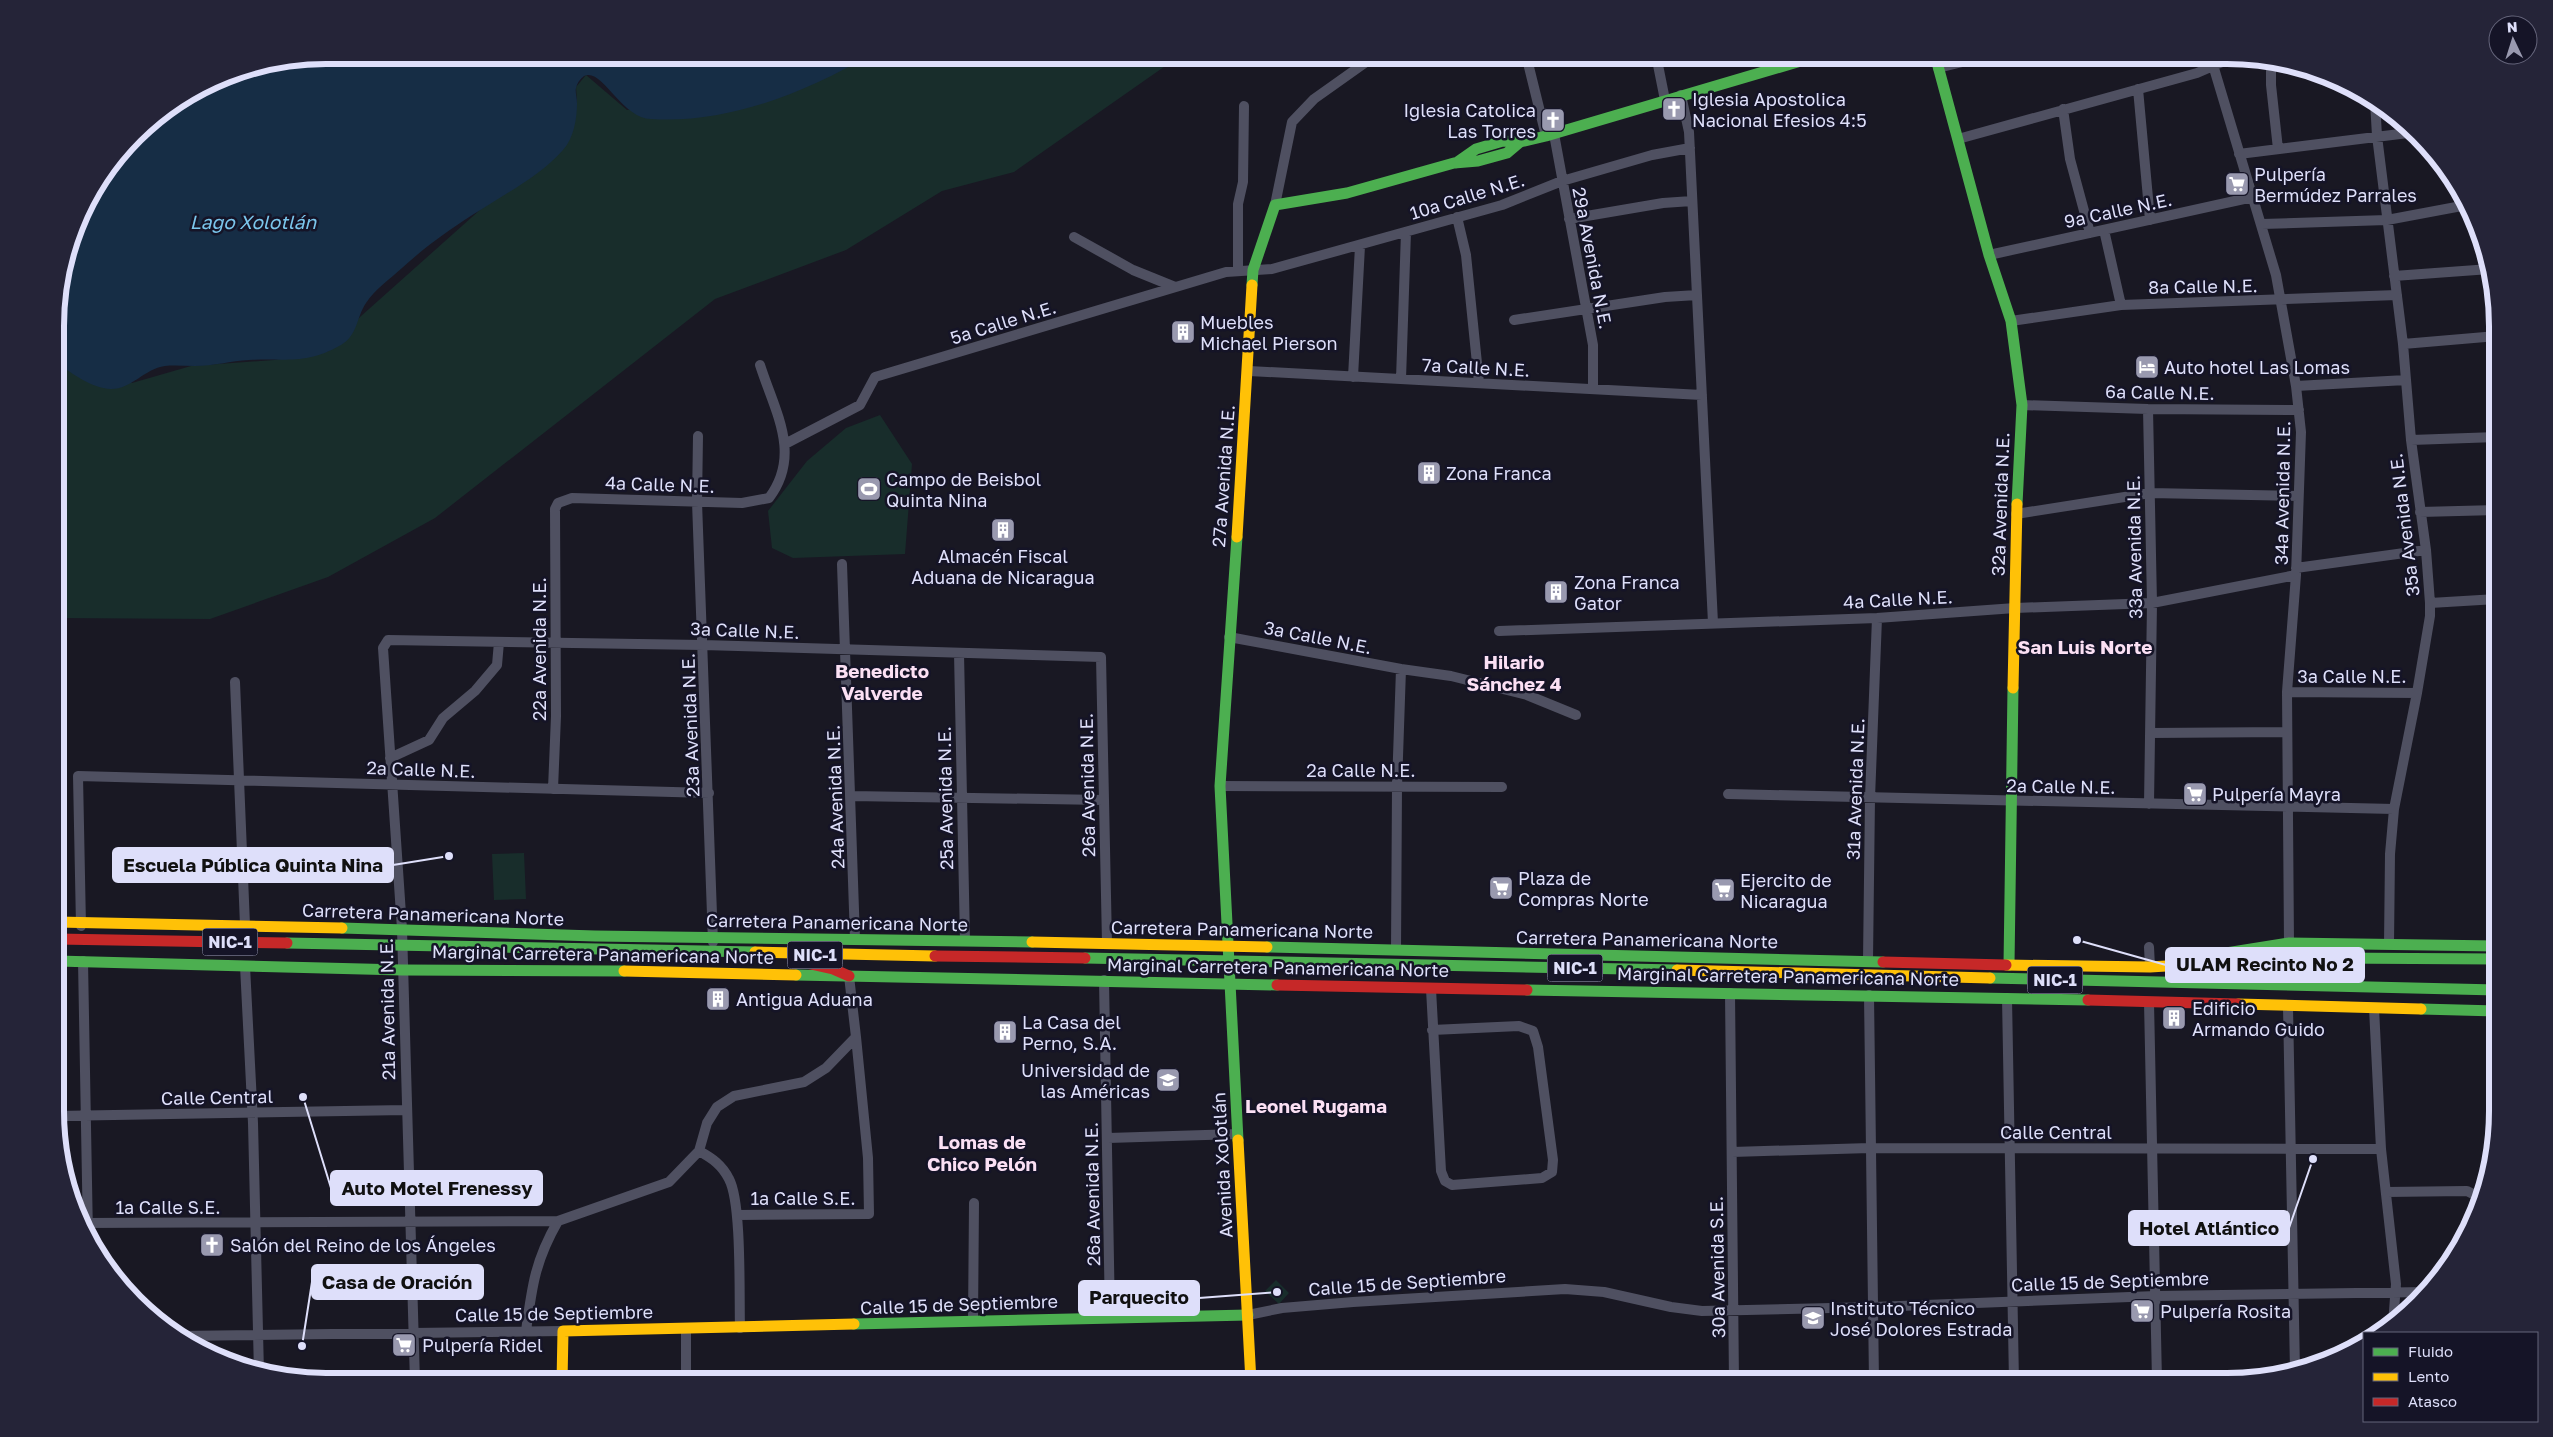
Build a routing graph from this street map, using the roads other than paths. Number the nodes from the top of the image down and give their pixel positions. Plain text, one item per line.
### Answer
1 (1363, 64) edge
2 (1529, 64) edge
3 (1658, 64) edge
4 (1790, 64) edge
5 (1937, 64) edge
6 (1954, 64) edge
7 (2217, 64) edge
8 (2212, 66) junction
9 (1938, 68) junction
10 (2270, 68) edge
11 (2138, 89) junction
12 (1681, 95) junction
13 (1665, 100) junction
14 (1244, 106) dead end
15 (2063, 109) junction
16 (2376, 110) edge
17 (2405, 133) edge
18 (1550, 135) junction
19 (2377, 136) junction
20 (1958, 139) junction
21 (1690, 148) junction
22 (2278, 149) junction
23 (2239, 154) junction
24 (1562, 181) junction
25 (2253, 197) junction
26 (1692, 201) junction
27 (1275, 205) junction
28 (2460, 206) edge
29 (1457, 217) junction
30 (1569, 219) junction
31 (2150, 220) junction
32 (2387, 220) junction
33 (2262, 224) junction
34 (2104, 230) junction
35 (1406, 232) junction
36 (2090, 233) junction
37 (1074, 237) dead end
38 (1360, 246) junction
39 (1989, 255) junction
40 (1238, 269) junction
41 (1253, 270) junction
42 (2483, 270) edge
43 (2394, 276) junction
44 (1175, 287) junction
45 (1697, 295) junction
46 (2397, 296) junction
47 (2282, 301) junction
48 (2121, 305) junction
49 (1586, 308) junction
50 (1514, 320) dead end
51 (2011, 321) junction
52 (2489, 337) edge
53 (2403, 344) junction
54 (760, 365) dead end
55 (1249, 371) junction
56 (1353, 377) junction
57 (1401, 379) junction
58 (2406, 380) junction
59 (1479, 383) junction
60 (2296, 386) junction
61 (1593, 389) junction
62 (1702, 394) junction
63 (2022, 405) junction
64 (2148, 410) junction
65 (2299, 410) junction
66 (698, 436) dead end
67 (2489, 437) edge
68 (2411, 440) junction
69 (786, 444) junction
70 (2150, 493) junction
71 (2298, 496) junction
72 (697, 502) junction
73 (555, 509) joint
74 (2489, 510) edge
75 (2420, 512) junction
76 (2016, 514) junction
77 (2426, 550) junction
78 (842, 564) dead end
79 (2296, 571) junction
80 (2489, 599) edge
81 (2430, 602) junction
82 (2152, 603) junction
83 (2015, 608) junction
84 (1877, 618) junction
85 (1713, 623) junction
86 (1499, 631) dead end
87 (1229, 637) junction
88 (388, 640) joint
89 (499, 642) junction
90 (555, 643) junction
91 (703, 644) junction
92 (846, 650) junction
93 (959, 653) junction
94 (1101, 657) joint
95 (1401, 669) junction
96 (235, 682) dead end
97 (2287, 692) junction
98 (2417, 692) junction
99 (1576, 715) dead end
100 (2287, 732) junction
101 (2150, 733) junction
102 (390, 758) junction
103 (240, 779) junction
104 (391, 785) junction
105 (1220, 786) junction
106 (1397, 786) junction
107 (1502, 787) dead end
108 (553, 789) junction
109 (709, 793) junction
110 (1728, 794) dead end
111 (851, 796) junction
112 (961, 798) junction
113 (1870, 798) junction
114 (1104, 800) junction
115 (2010, 801) junction
116 (2149, 804) junction
117 (2287, 807) junction
118 (2394, 809) junction
119 (64, 922) edge
120 (81, 923) junction
121 (245, 925) junction
122 (402, 930) junction
123 (454, 931) junction
124 (713, 938) junction
125 (64, 939) edge
126 (82, 939) junction
127 (855, 939) junction
128 (965, 941) junction
129 (1106, 943) junction
130 (2289, 943) junction
131 (2389, 944) junction
132 (362, 945) junction
133 (402, 946) junction
134 (1227, 946) junction
135 (2489, 946) edge
136 (2150, 947) dead end
137 (1396, 950) junction
138 (714, 953) junction
139 (2489, 959) edge
140 (64, 960) edge
141 (1868, 960) junction
142 (82, 961) junction
143 (1229, 963) junction
144 (2009, 965) junction
145 (245, 966) junction
146 (2150, 967) junction
147 (402, 970) junction
148 (849, 976) junction
149 (1921, 976) junction
150 (1104, 980) junction
151 (1231, 983) junction
152 (1431, 989) junction
153 (2489, 990) edge
154 (1730, 993) junction
155 (1869, 995) junction
156 (1975, 997) junction
157 (2007, 998) junction
158 (2149, 1002) junction
159 (2288, 1007) junction
160 (2374, 1008) junction
161 (2489, 1011) edge
162 (1432, 1030) junction
163 (856, 1037) junction
164 (406, 1110) junction
165 (252, 1113) junction
166 (84, 1115) junction
167 (64, 1116) edge
168 (1238, 1134) junction
169 (1108, 1138) junction
170 (1870, 1148) junction
171 (2008, 1148) junction
172 (2152, 1148) junction
173 (2292, 1149) junction
174 (2381, 1149) junction
175 (699, 1151) junction
176 (1732, 1152) junction
177 (2386, 1192) junction
178 (2474, 1198) edge
179 (974, 1203) dead end
180 (84, 1212) edge
181 (737, 1215) junction
182 (558, 1221) junction
183 (410, 1222) junction
184 (89, 1223) edge
185 (255, 1223) junction
186 (2417, 1292) edge
187 (2396, 1293) junction
188 (2294, 1294) junction
189 (2156, 1296) junction
190 (2012, 1302) junction
191 (1874, 1307) junction
192 (1734, 1311) junction
193 (2394, 1313) edge
194 (1248, 1315) junction
195 (1110, 1318) junction
196 (973, 1322) junction
197 (740, 1328) junction
198 (526, 1330) junction
199 (686, 1330) junction
200 (563, 1331) junction
201 (413, 1332) junction
202 (258, 1335) junction
203 (191, 1336) edge
204 (259, 1364) edge
205 (2295, 1364) edge
206 (415, 1373) edge
207 (562, 1373) edge
208 (686, 1373) edge
209 (1251, 1373) edge
210 (1734, 1373) edge
211 (1874, 1373) edge
212 (2014, 1373) edge
213 (2157, 1373) edge

1 - 27 street, 27a Avenida N.E.
2 - 18 street, 29a Avenida N.E.
3 - 13 street
4 - 12 main road
5 - 9 main road, 32a Avenida N.E.
6 - 9 street
7 - 8 street
8 - 11 street
8 - 23 street, 34a Avenida N.E.
9 - 20 main road, 32a Avenida N.E.
10 - 22 street
11 - 15 street
11 - 31 street
12 - 13 main road
12 - 21 street
13 - 18 main road
14 - 40 street
15 - 20 street
15 - 36 street
16 - 19 street, 35a Avenida N.E.
17 - 19 street
18 - 24 street, 29a Avenida N.E.
18 - 27 main road
19 - 22 street
19 - 32 street, 35a Avenida N.E.
20 - 39 main road, 32a Avenida N.E.
21 - 24 street, 10a Calle N.E.
21 - 26 street
22 - 23 street
23 - 25 street, 34a Avenida N.E.
24 - 29 street, 10a Calle N.E.
24 - 30 street, 29a Avenida N.E.
25 - 31 street, 9a Calle N.E.
25 - 33 street, 34a Avenida N.E.
26 - 30 street
26 - 45 street
27 - 41 main road, 27a Avenida N.E.
28 - 32 street
29 - 35 street, 10a Calle N.E.
29 - 59 street
30 - 49 street, 29a Avenida N.E.
31 - 34 street, 9a Calle N.E.
32 - 33 street
32 - 43 street, 35a Avenida N.E.
33 - 47 street, 34a Avenida N.E.
34 - 36 street, 9a Calle N.E.
34 - 48 street
35 - 38 street, 10a Calle N.E.
35 - 57 street
36 - 39 street, 9a Calle N.E.
37 - 44 street
38 - 41 street, 10a Calle N.E.
38 - 56 street
39 - 51 main road, 32a Avenida N.E.
40 - 41 street, 5a Calle N.E.
40 - 44 street, 5a Calle N.E.
41 - 55 main road, 27a Avenida N.E.
42 - 43 street
43 - 46 street, 35a Avenida N.E.
44 - 69 street, 5a Calle N.E.
45 - 49 street
45 - 62 street
46 - 47 street, 8a Calle N.E.
46 - 53 street, 35a Avenida N.E.
47 - 48 street, 8a Calle N.E.
47 - 60 street, 34a Avenida N.E.
48 - 51 street, 8a Calle N.E.
49 - 50 street
49 - 61 street, 29a Avenida N.E.
51 - 63 main road, 32a Avenida N.E.
52 - 53 street
53 - 58 street, 35a Avenida N.E.
54 - 69 street
55 - 56 street, 7a Calle N.E.
55 - 87 main road, 27a Avenida N.E.
56 - 57 street, 7a Calle N.E.
57 - 59 street, 7a Calle N.E.
58 - 60 street
58 - 68 street, 35a Avenida N.E.
59 - 61 street, 7a Calle N.E.
60 - 65 street, 34a Avenida N.E.
61 - 62 street, 7a Calle N.E.
62 - 85 street
63 - 64 street, 6a Calle N.E.
63 - 76 main road, 32a Avenida N.E.
64 - 65 street, 6a Calle N.E.
64 - 70 street, 33a Avenida N.E.
65 - 71 street, 34a Avenida N.E.
66 - 72 street, 23a Avenida N.E.
67 - 68 street
68 - 75 street, 35a Avenida N.E.
69 - 72 street, 4a Calle N.E.
70 - 71 street
70 - 76 street
70 - 82 street, 33a Avenida N.E.
71 - 79 street, 34a Avenida N.E.
72 - 73 street, 4a Calle N.E.
72 - 91 street, 23a Avenida N.E.
73 - 90 street, 22a Avenida N.E.
74 - 75 street
75 - 77 street, 35a Avenida N.E.
76 - 83 main road, 32a Avenida N.E.
77 - 79 street, 4a Calle N.E.
77 - 81 street, 35a Avenida N.E.
78 - 92 street, 24a Avenida N.E.
79 - 82 street, 4a Calle N.E.
79 - 97 street, 34a Avenida N.E.
80 - 81 street
81 - 98 street, 35a Avenida N.E.
82 - 83 street, 4a Calle N.E.
82 - 101 street, 33a Avenida N.E.
83 - 84 street, 4a Calle N.E.
83 - 115 main road, 32a Avenida N.E.
84 - 85 street, 4a Calle N.E.
84 - 113 street, 31a Avenida N.E.
85 - 86 street, 4a Calle N.E.
87 - 95 street, 3a Calle N.E.
87 - 105 main road, 27a Avenida N.E.
88 - 89 street, 3a Calle N.E.
88 - 102 street, 21a Avenida N.E.
89 - 90 street, 3a Calle N.E.
89 - 102 street
90 - 91 street, 3a Calle N.E.
90 - 108 street, 22a Avenida N.E.
91 - 92 street, 3a Calle N.E.
91 - 109 street, 23a Avenida N.E.
92 - 93 street, 3a Calle N.E.
92 - 111 street, 24a Avenida N.E.
93 - 94 street, 3a Calle N.E.
93 - 112 street, 25a Avenida N.E.
94 - 114 street, 26a Avenida N.E.
95 - 99 street, 3a Calle N.E.
95 - 106 street
96 - 103 street
97 - 98 street, 3a Calle N.E.
97 - 100 street, 34a Avenida N.E.
98 - 118 street, 35a Avenida N.E.
100 - 101 street
100 - 117 street, 34a Avenida N.E.
101 - 116 street, 33a Avenida N.E.
102 - 104 street, 21a Avenida N.E.
103 - 104 street, 2a Calle N.E.
103 - 120 street, 2a Calle N.E.
103 - 121 street
104 - 108 street, 2a Calle N.E.
104 - 122 street, 21a Avenida N.E.
105 - 106 street, 2a Calle N.E.
105 - 134 main road, 27a Avenida N.E.
106 - 107 street, 2a Calle N.E.
106 - 137 street
108 - 109 street, 2a Calle N.E.
109 - 124 street, 23a Avenida N.E.
110 - 113 street, 2a Calle N.E.
111 - 112 street
111 - 127 street, 24a Avenida N.E.
112 - 114 street
112 - 128 street, 25a Avenida N.E.
113 - 115 street, 2a Calle N.E.
113 - 141 street, 31a Avenida N.E.
114 - 129 street, 26a Avenida N.E.
115 - 116 street, 2a Calle N.E.
115 - 144 main road, 32a Avenida N.E.
116 - 117 street, 2a Calle N.E.
117 - 118 street, 2a Calle N.E.
117 - 130 street, 34a Avenida N.E.
118 - 131 street, 35a Avenida N.E.
119 - 120 main road, Carretera Panamericana Norte / NIC-1
120 - 121 main road, Carretera Panamericana Norte / NIC-1
120 - 126 street
121 - 122 main road, Carretera Panamericana Norte / NIC-1
122 - 123 main road, Carretera Panamericana Norte / NIC-1
122 - 132 main road
122 - 133 street, 21a Avenida N.E.
123 - 124 main road, Carretera Panamericana Norte / NIC-1
123 - 133 main road
124 - 127 main road, Carretera Panamericana Norte / NIC-1
124 - 138 street, 23a Avenida N.E.
125 - 126 main road, Carretera Panamericana Norte / NIC-1
126 - 132 main road, Carretera Panamericana Norte / NIC-1
127 - 128 main road, Carretera Panamericana Norte / NIC-1
128 - 129 main road, Carretera Panamericana Norte / NIC-1
129 - 134 main road, Carretera Panamericana Norte / NIC-1
130 - 131 main road
130 - 146 main road, NIC-1
131 - 135 main road
132 - 133 main road, Carretera Panamericana Norte / NIC-1
133 - 138 main road, Carretera Panamericana Norte / NIC-1
133 - 147 street, 21a Avenida N.E.
134 - 137 main road, Carretera Panamericana Norte / NIC-1
134 - 143 main road, Avenida Xolotlán
136 - 146 street
137 - 141 main road, Carretera Panamericana Norte / NIC-1
138 - 143 main road, Carretera Panamericana Norte / NIC-1
138 - 148 main road
139 - 146 main road, Carretera Panamericana Norte / NIC-1
140 - 142 main road, Marginal Carretera Panamericana Norte
141 - 144 main road, Carretera Panamericana Norte / NIC-1
142 - 145 main road, Marginal Carretera Panamericana Norte
142 - 166 street
143 - 149 main road, Carretera Panamericana Norte / NIC-1
143 - 151 main road, Avenida Xolotlán
144 - 146 main road, Carretera Panamericana Norte / NIC-1
145 - 147 main road, Marginal Carretera Panamericana Norte
145 - 165 street
147 - 148 main road, Marginal Carretera Panamericana Norte
147 - 164 street, 21a Avenida N.E.
148 - 150 main road, Marginal Carretera Panamericana Norte
148 - 163 street
149 - 153 main road, Carretera Panamericana Norte / NIC-1
149 - 156 main road
150 - 151 main road, Marginal Carretera Panamericana Norte
150 - 169 street, 26a Avenida N.E.
151 - 152 main road, Marginal Carretera Panamericana Norte
151 - 168 main road, Avenida Xolotlán
152 - 154 main road, Marginal Carretera Panamericana Norte
152 - 162 street
154 - 155 main road, Marginal Carretera Panamericana Norte
154 - 176 street, 30a Avenida S.E.
155 - 156 main road, Marginal Carretera Panamericana Norte
155 - 170 street
156 - 157 main road, Marginal Carretera Panamericana Norte
157 - 158 main road, Marginal Carretera Panamericana Norte
157 - 171 street
158 - 159 main road, Marginal Carretera Panamericana Norte
158 - 172 street
159 - 160 main road, Marginal Carretera Panamericana Norte
159 - 173 street
160 - 161 main road, Marginal Carretera Panamericana Norte
160 - 174 street
162 - 162 street
163 - 175 street
163 - 181 street, 1a Calle S.E.
164 - 165 street, Calle Central
164 - 183 street, 21a Avenida N.E.
165 - 166 street, Calle Central
165 - 185 street
166 - 167 street, Calle Central
166 - 180 street
168 - 169 street
168 - 194 main road, Avenida Xolotlán
169 - 195 street, 26a Avenida N.E.
170 - 171 street, Calle Central
170 - 176 street, Calle Central
170 - 191 street
171 - 172 street, Calle Central
171 - 190 street
172 - 173 street, Calle Central
172 - 189 street
173 - 174 street, Calle Central
173 - 188 street
174 - 177 street
175 - 181 street
175 - 182 street, 1a Calle S.E.
176 - 192 street, 30a Avenida S.E.
177 - 178 street
177 - 187 street
179 - 196 street
181 - 197 street
182 - 183 street, 1a Calle S.E.
182 - 198 street
183 - 185 street, 1a Calle S.E.
183 - 201 street, 21a Avenida N.E.
184 - 185 street, 1a Calle S.E.
185 - 202 street
186 - 187 street, Calle 15 de Septiembre
187 - 188 street, Calle 15 de Septiembre
187 - 193 street
188 - 189 street, Calle 15 de Septiembre
188 - 205 street
189 - 190 street, Calle 15 de Septiembre
189 - 213 street
190 - 191 street, Calle 15 de Septiembre
190 - 212 street
191 - 192 street, Calle 15 de Septiembre
191 - 211 street
192 - 194 street, Calle 15 de Septiembre
192 - 210 street, 30a Avenida S.E.
194 - 195 main road, Calle 15 de Septiembre
194 - 209 main road, Avenida Xolotlán
195 - 196 main road, Calle 15 de Septiembre
196 - 197 main road, Calle 15 de Septiembre
197 - 199 main road, Calle 15 de Septiembre
198 - 200 street, Calle 15 de Septiembre
198 - 201 street, Calle 15 de Septiembre
199 - 200 main road, Calle 15 de Septiembre
199 - 208 street
200 - 207 main road
201 - 202 street, Calle 15 de Septiembre
201 - 206 street, 21a Avenida N.E.
202 - 203 street, Calle 15 de Septiembre
202 - 204 street

